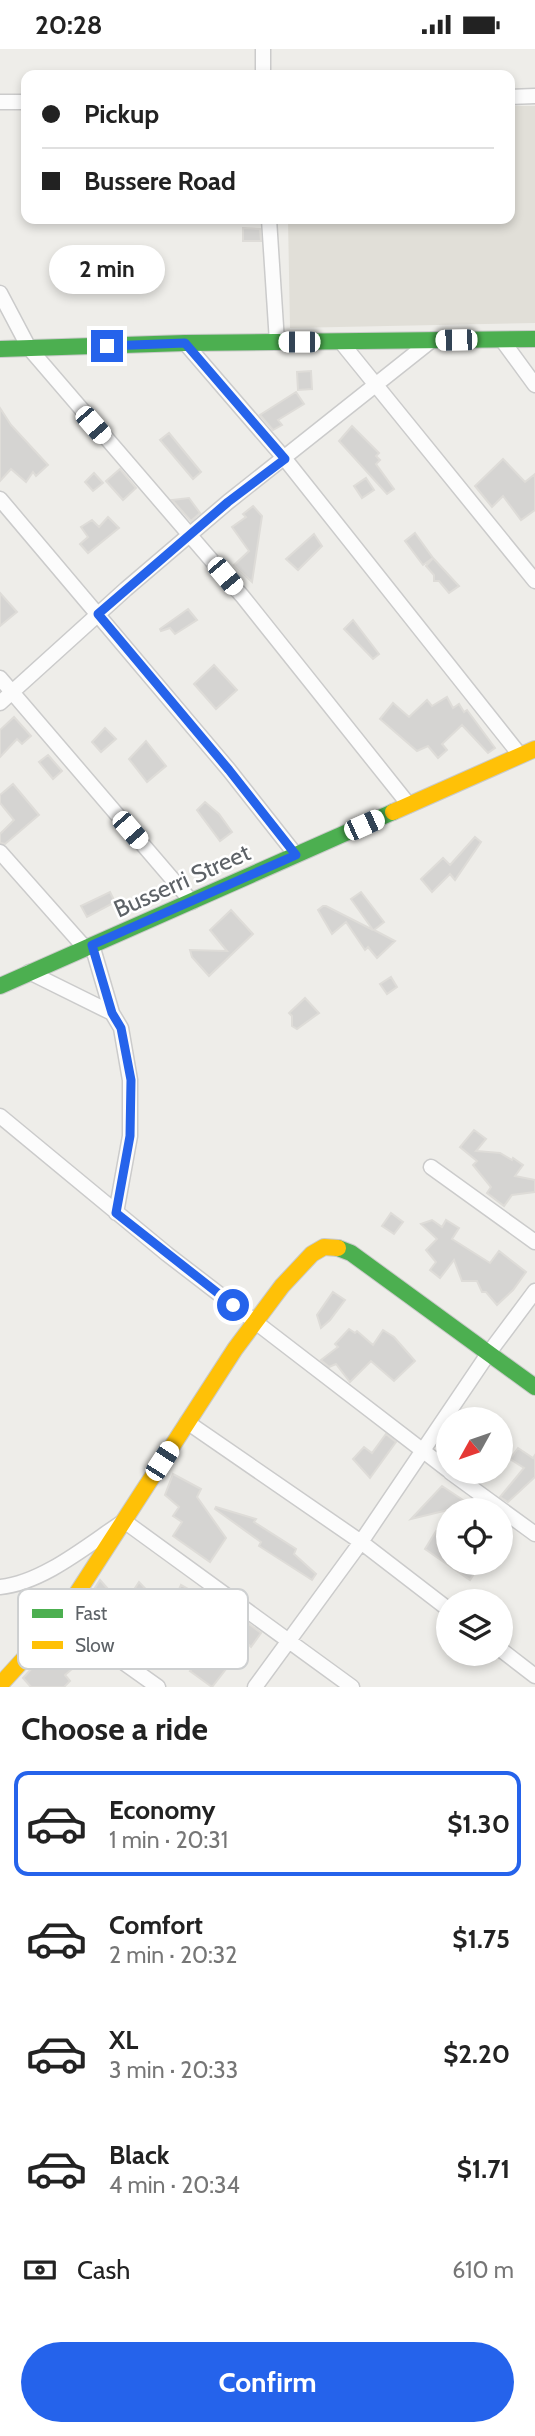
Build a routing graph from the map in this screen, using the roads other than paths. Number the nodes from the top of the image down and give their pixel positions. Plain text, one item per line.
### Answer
1 (263, 49) edge
2 (263, 70) edge
3 (535, 96) edge
4 (515, 97) edge
5 (0, 102) edge
6 (21, 102) edge
7 (270, 224) edge
8 (0, 293) edge
9 (502, 339) junction
10 (535, 339) edge
11 (432, 340) junction
12 (277, 342) junction
13 (341, 342) junction
14 (185, 343) junction
15 (29, 348) junction
16 (0, 349) edge
17 (535, 385) edge
18 (377, 386) junction
19 (285, 459) junction
20 (0, 499) edge
21 (191, 536) junction
22 (535, 581) edge
23 (98, 614) junction
24 (0, 678) edge
25 (12, 692) junction
26 (0, 703) edge
27 (528, 752) edge
28 (409, 805) junction
29 (0, 852) edge
30 (296, 855) junction
31 (192, 902) junction
32 (89, 947) junction
33 (29, 972) junction
34 (0, 986) edge
35 (112, 1013) junction
36 (0, 1116) edge
37 (431, 1167) dead end
38 (116, 1213) junction
39 (535, 1242) edge
40 (535, 1291) edge
41 (255, 1323) junction
42 (488, 1354) junction
43 (535, 1387) edge
44 (187, 1422) junction
45 (423, 1452) junction
46 (436, 1462) edge
47 (467, 1484) edge
48 (124, 1521) junction
49 (535, 1534) edge
50 (361, 1542) junction
51 (0, 1587) edge
52 (80, 1589) edge
53 (218, 1589) edge
54 (436, 1600) edge
55 (248, 1611) edge
56 (289, 1641) junction
57 (513, 1660) edge
58 (18, 1665) edge
59 (133, 1669) edge
60 (535, 1678) edge
61 (0, 1685) edge
62 (158, 1687) edge
63 (255, 1687) edge
64 (352, 1687) edge
65 (530, 1687) edge

1 - 2 street
3 - 4 street
5 - 6 street
7 - 12 street
8 - 15 street
9 - 10 main road
9 - 11 main road
9 - 17 street
11 - 13 main road
11 - 18 street
12 - 13 main road
12 - 14 main road
13 - 18 street
14 - 15 main road
14 - 19 street
15 - 16 main road
15 - 21 street
18 - 19 street
18 - 22 street
19 - 21 street
19 - 27 street
20 - 23 street
21 - 23 street
21 - 28 street
23 - 25 street
23 - 30 street
24 - 25 street
25 - 26 street
25 - 31 street
27 - 28 main road, Busserri Street
28 - 30 main road, Busserri Street
29 - 32 street
30 - 31 main road, Busserri Street
31 - 32 main road, Busserri Street
32 - 33 main road, Busserri Street
32 - 35 street
33 - 34 main road, Busserri Street
33 - 35 street
35 - 38 street
36 - 38 street
37 - 39 street
38 - 41 street
40 - 42 street
41 - 42 main road
41 - 44 main road
41 - 45 street
42 - 43 main road
42 - 45 street
44 - 48 main road
44 - 50 street
45 - 46 street
45 - 50 street
47 - 49 street
48 - 51 street
48 - 52 main road
48 - 53 street
50 - 54 street
50 - 56 street
55 - 56 street
56 - 63 street
56 - 64 street
57 - 60 street
58 - 61 main road
59 - 62 street
60 - 65 street

